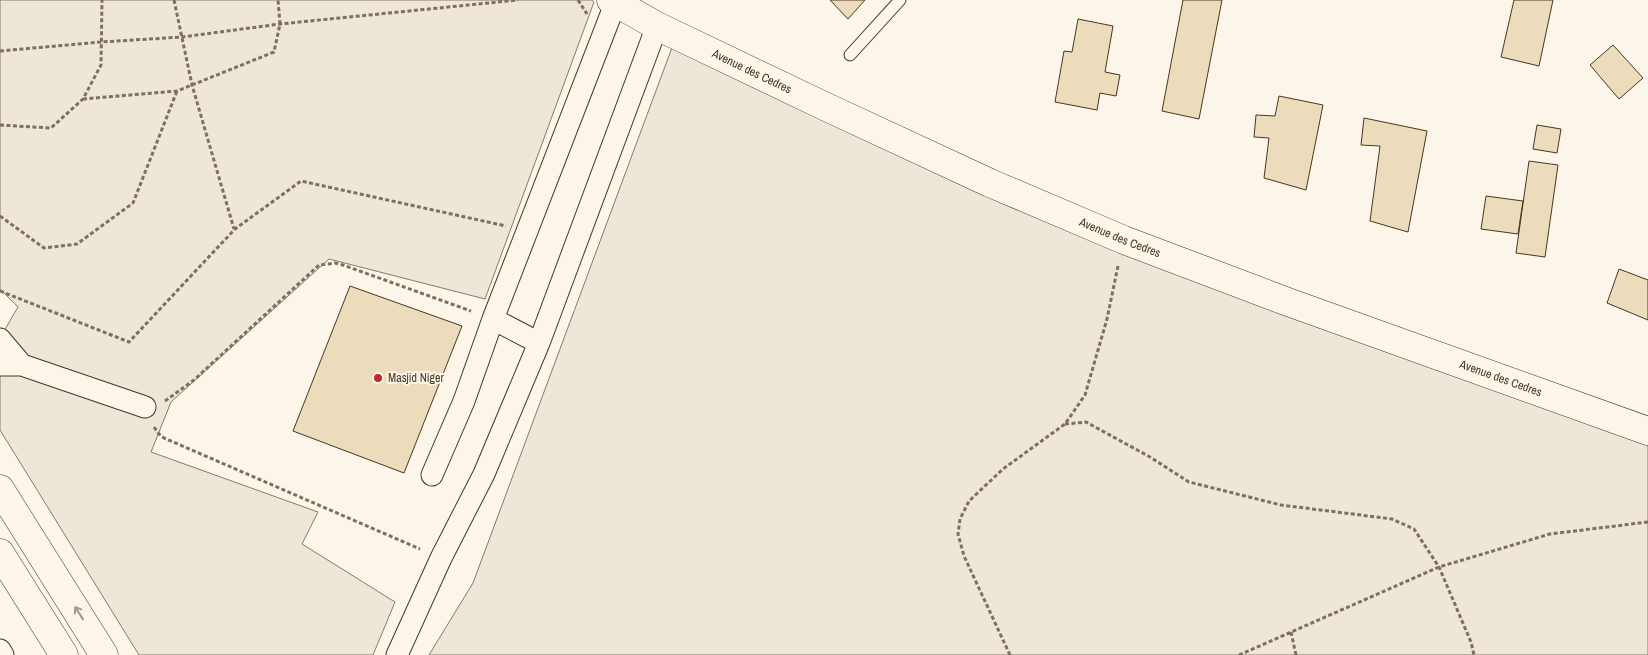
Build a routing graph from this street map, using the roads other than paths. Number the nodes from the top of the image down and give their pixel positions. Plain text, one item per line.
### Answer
1 (900, 0) edge
2 (613, 2) edge
3 (657, 26) junction
4 (850, 55) dead end
5 (493, 319) junction
6 (0, 339) edge
7 (539, 343) junction
8 (0, 365) edge
9 (22, 365) junction
10 (145, 407) road end
11 (1648, 431) edge
12 (432, 475) dead end
13 (0, 488) edge
14 (0, 554) edge
15 (0, 650) edge
16 (3, 655) edge
17 (64, 655) edge
18 (104, 655) edge
19 (397, 655) edge

1 - 4 lane
2 - 3 street, Avenue des Cedres
2 - 5 street
3 - 7 street
3 - 11 street, Avenue des Cedres
5 - 7 street
5 - 12 street
6 - 9 street
7 - 19 street
8 - 9 street
9 - 10 street
18 -> 13 street
14 - 17 street
15 - 16 street

